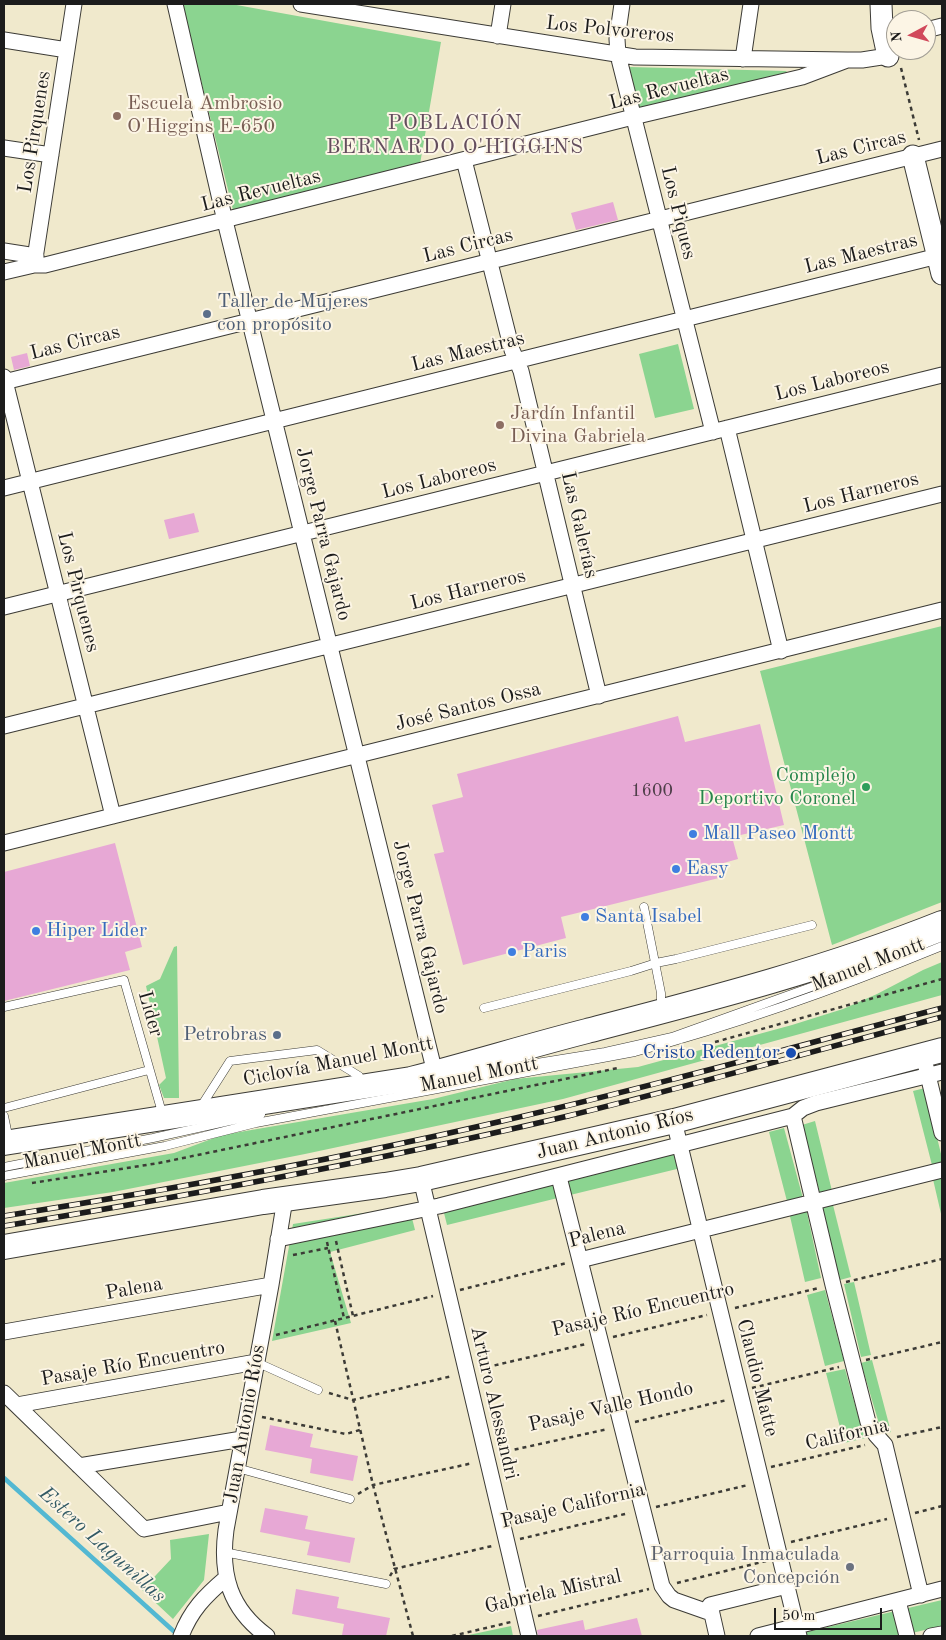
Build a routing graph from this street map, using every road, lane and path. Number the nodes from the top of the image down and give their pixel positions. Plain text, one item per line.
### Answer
1 (74, 4) edge
2 (175, 4) edge
3 (301, 4) edge
4 (503, 4) edge
5 (622, 4) edge
6 (752, 4) edge
7 (881, 4) edge
8 (392, 11) edge
9 (886, 29) edge
10 (498, 36) junction
11 (4, 40) edge
12 (886, 46) edge
13 (67, 50) junction
14 (618, 55) junction
15 (743, 59) junction
16 (847, 60) junction
17 (634, 118) junction
18 (4, 148) edge
19 (942, 148) edge
20 (51, 155) junction
21 (913, 156) junction
22 (464, 160) junction
23 (659, 219) junction
24 (225, 221) junction
25 (4, 251) edge
26 (35, 260) junction
27 (490, 261) junction
28 (941, 262) edge
29 (4, 272) edge
30 (684, 319) junction
31 (250, 321) junction
32 (517, 360) junction
33 (942, 375) edge
34 (4, 380) edge
35 (274, 421) junction
36 (720, 430) junction
37 (546, 473) junction
38 (30, 481) junction
39 (4, 488) edge
40 (942, 494) edge
41 (302, 534) junction
42 (755, 540) junction
43 (572, 585) junction
44 (58, 594) junction
45 (4, 607) edge
46 (942, 610) edge
47 (330, 645) junction
48 (781, 651) junction
49 (599, 696) junction
50 (86, 705) junction
51 (4, 726) edge
52 (357, 755) junction
53 (113, 816) junction
54 (4, 843) edge
55 (644, 907) dead end
56 (942, 923) edge
57 (812, 925) dead end
58 (942, 937) edge
59 (942, 946) edge
60 (656, 963) junction
61 (4, 1008) edge
62 (484, 1008) dead end
63 (662, 1011) junction
64 (934, 1063) edge
65 (149, 1070) junction
66 (435, 1073) junction
67 (363, 1085) junction
68 (4, 1108) edge
69 (423, 1109) dead end
70 (198, 1112) junction
71 (4, 1116) edge
72 (794, 1116) junction
73 (163, 1118) junction
74 (674, 1120) junction
75 (942, 1133) edge
76 (7, 1143) edge
77 (680, 1146) junction
78 (4, 1167) edge
79 (942, 1170) edge
80 (4, 1176) edge
81 (559, 1177) junction
82 (421, 1179) junction
83 (28, 1184) dead end
84 (284, 1199) junction
85 (813, 1202) junction
86 (426, 1208) junction
87 (328, 1228) junction
88 (701, 1230) junction
89 (278, 1239) junction
90 (4, 1247) edge
91 (328, 1248) junction
92 (293, 1255) dead end
93 (942, 1259) edge
94 (580, 1260) junction
95 (271, 1285) junction
96 (833, 1285) junction
97 (447, 1293) junction
98 (720, 1312) junction
99 (353, 1316) junction
100 (344, 1318) junction
101 (335, 1321) junction
102 (4, 1332) edge
103 (260, 1339) junction
104 (601, 1340) junction
105 (256, 1362) junction
106 (466, 1372) junction
107 (318, 1390) joint
108 (4, 1393) edge
109 (741, 1397) junction
110 (353, 1400) junction
111 (17, 1405) junction
112 (247, 1414) junction
113 (622, 1426) junction
114 (942, 1427) edge
115 (360, 1430) junction
116 (242, 1440) junction
117 (882, 1441) junction
118 (487, 1458) junction
119 (80, 1466) junction
120 (237, 1468) junction
121 (760, 1476) junction
122 (373, 1485) junction
123 (350, 1499) joint
124 (942, 1506) edge
125 (643, 1510) junction
126 (229, 1512) junction
127 (902, 1516) junction
128 (507, 1542) junction
129 (224, 1552) junction
130 (778, 1552) junction
131 (394, 1569) junction
132 (226, 1578) junction
133 (386, 1584) dead end
134 (662, 1586) junction
135 (787, 1586) junction
136 (942, 1590) edge
137 (921, 1595) junction
138 (898, 1601) junction
139 (711, 1609) junction
140 (525, 1619) junction
141 (184, 1630) edge
142 (798, 1631) edge
143 (942, 1634) edge
144 (267, 1636) edge
145 (412, 1636) edge
146 (452, 1636) edge
147 (529, 1636) edge
148 (717, 1636) edge
149 (758, 1636) edge
150 (907, 1636) edge
151 (931, 1636) edge

1 - 13 street, Los Pirquenes
2 - 24 street, Jorge Parra Gajardo
3 - 8 street, Los Polvoreros
4 - 10 street
5 - 14 street, Los Piques
6 - 15 street
7 - 9 street
8 - 10 street, Los Polvoreros
10 - 14 street, Los Polvoreros
11 - 13 street
12 - 16 street, Los Polvoreros
13 - 20 street, Los Pirquenes
14 - 15 street, Los Polvoreros
14 - 17 street, Los Piques
15 - 16 street, Los Polvoreros
16 - 17 street, Las Revueltas
17 - 22 street, Las Revueltas
17 - 23 street, Los Piques
18 - 20 street
19 - 21 street, Las Circas
20 - 26 street, Los Pirquenes
21 - 23 street, Las Circas
21 - 28 street
22 - 24 street, Las Revueltas
22 - 27 street, Las Galerías
23 - 27 street, Las Circas
23 - 30 street, Los Piques
24 - 26 street, Las Revueltas
24 - 31 street, Jorge Parra Gajardo
25 - 26 street
26 - 29 street, Las Revueltas
27 - 31 street, Las Circas
27 - 32 street, Las Galerías
28 - 30 street, Las Maestras
30 - 32 street, Las Maestras
30 - 36 street, Los Piques
31 - 34 street, Las Circas
31 - 35 street, Jorge Parra Gajardo
32 - 35 street, Las Maestras
32 - 37 street, Las Galerías
33 - 36 street, Los Laboreos
34 - 38 street, Los Pirquenes
35 - 38 street, Las Maestras
35 - 41 street, Jorge Parra Gajardo
36 - 37 street, Los Laboreos
36 - 42 street, Los Piques
37 - 41 street, Los Laboreos
37 - 43 street, Las Galerías
38 - 39 street, Las Maestras
38 - 44 street, Los Pirquenes
40 - 42 street, Los Harneros
41 - 44 street, Los Laboreos
41 - 47 street, Jorge Parra Gajardo
42 - 43 street, Los Harneros
42 - 48 street, Los Piques
43 - 47 street, Los Harneros
43 - 49 street, Las Galerías
44 - 45 street, Los Laboreos
44 - 50 street, Los Pirquenes
46 - 48 street, José Santos Ossa
47 - 50 street, Los Harneros
47 - 52 street, Jorge Parra Gajardo
48 - 49 street, José Santos Ossa
49 - 52 street, José Santos Ossa
50 - 51 street, Los Harneros
50 - 53 street, Los Pirquenes
52 - 53 street, José Santos Ossa
52 - 66 street, Jorge Parra Gajardo
53 - 54 street, José Santos Ossa
55 - 60 lane
56 - 63 main road, Manuel Montt
57 - 60 lane
58 - 78 lane, Manuel Montt
59 - 80 lane, Manuel Montt
60 - 62 lane
60 - 63 lane
61 - 65 lane, Lider
63 - 66 main road, Manuel Montt
64 - 72 street
64 - 74 main road, Juan Antonio Ríos
64 - 75 street
65 - 68 lane
65 - 73 lane, Lider
66 - 67 main road, Manuel Montt
67 - 70 main road, Manuel Montt
67 - 70 lane
69 - 83 path
70 - 73 main road, Manuel Montt
71 - 76 lane
72 - 77 street
72 - 85 street
73 - 76 main road, Manuel Montt
74 - 77 street, Claudio Matte
74 - 82 main road, Juan Antonio Ríos
77 - 81 street
77 - 88 street, Claudio Matte
79 - 85 street, Palena
81 - 86 street
81 - 94 street
82 - 84 main road, Juan Antonio Ríos
82 - 86 street, Arturo Alessandri
84 - 89 street, Juan Antonio Ríos
84 - 90 main road, Juan Antonio Ríos
85 - 88 street, Palena
85 - 96 street
86 - 87 street
86 - 97 street, Arturo Alessandri
87 - 89 street
87 - 91 path
87 - 99 path
88 - 94 street, Palena
88 - 98 street, Claudio Matte
89 - 95 street, Juan Antonio Ríos
91 - 92 path
91 - 100 path
93 - 96 path, Pasaje Río Encuentro
94 - 97 path, Palena
94 - 104 street
95 - 102 street, Palena
95 - 103 street, Juan Antonio Ríos
96 - 98 path, Pasaje Río Encuentro
96 - 117 street
97 - 99 path, Palena
97 - 106 street, Arturo Alessandri
98 - 104 path, Pasaje Río Encuentro
98 - 109 street, Claudio Matte
99 - 100 path, Palena
100 - 101 path, Palena
101 - 103 path, Palena
101 - 110 path
103 - 105 street, Juan Antonio Ríos
104 - 106 path, Pasaje Río Encuentro
104 - 113 street
105 - 107 lane
105 - 111 street, Pasaje Río Encuentro
105 - 112 street, Juan Antonio Ríos
106 - 110 path, Pasaje Río Encuentro
106 - 118 street, Arturo Alessandri
107 - 110 path
108 - 111 street
109 - 113 path, Pasaje Valle Hondo
109 - 121 street, Claudio Matte
110 - 115 path
111 - 119 street
112 - 115 path
112 - 116 street, Juan Antonio Ríos
113 - 118 path, Pasaje Valle Hondo
113 - 125 street
114 - 117 path, California
115 - 122 path
116 - 119 street
116 - 120 street, Juan Antonio Ríos
117 - 121 path, California
117 - 127 street
118 - 122 path, Pasaje Valle Hondo
118 - 128 street, Arturo Alessandri
119 - 126 street
120 - 123 lane
120 - 126 street, Juan Antonio Ríos
121 - 125 path, Pasaje California
121 - 130 street, Claudio Matte
122 - 123 path, Pasaje Valle Hondo
122 - 131 path
124 - 127 path, Gabriela Mistral
125 - 128 path, Pasaje California
125 - 134 street
126 - 129 street, Juan Antonio Ríos
127 - 130 path, Gabriela Mistral
127 - 137 street
128 - 131 path, Pasaje California
128 - 140 street, Arturo Alessandri
129 - 132 street, Juan Antonio Ríos
129 - 133 lane
130 - 134 path, Gabriela Mistral
130 - 135 street, Claudio Matte
131 - 145 path
132 - 141 street
132 - 144 street, Juan Antonio Ríos
134 - 139 street
134 - 140 path, Gabriela Mistral
135 - 139 street
135 - 142 street, Claudio Matte
136 - 137 street
137 - 138 street
138 - 142 street
138 - 150 street
139 - 148 street
140 - 146 path, Gabriela Mistral
140 - 147 street, Arturo Alessandri
142 - 149 street
143 - 151 street

